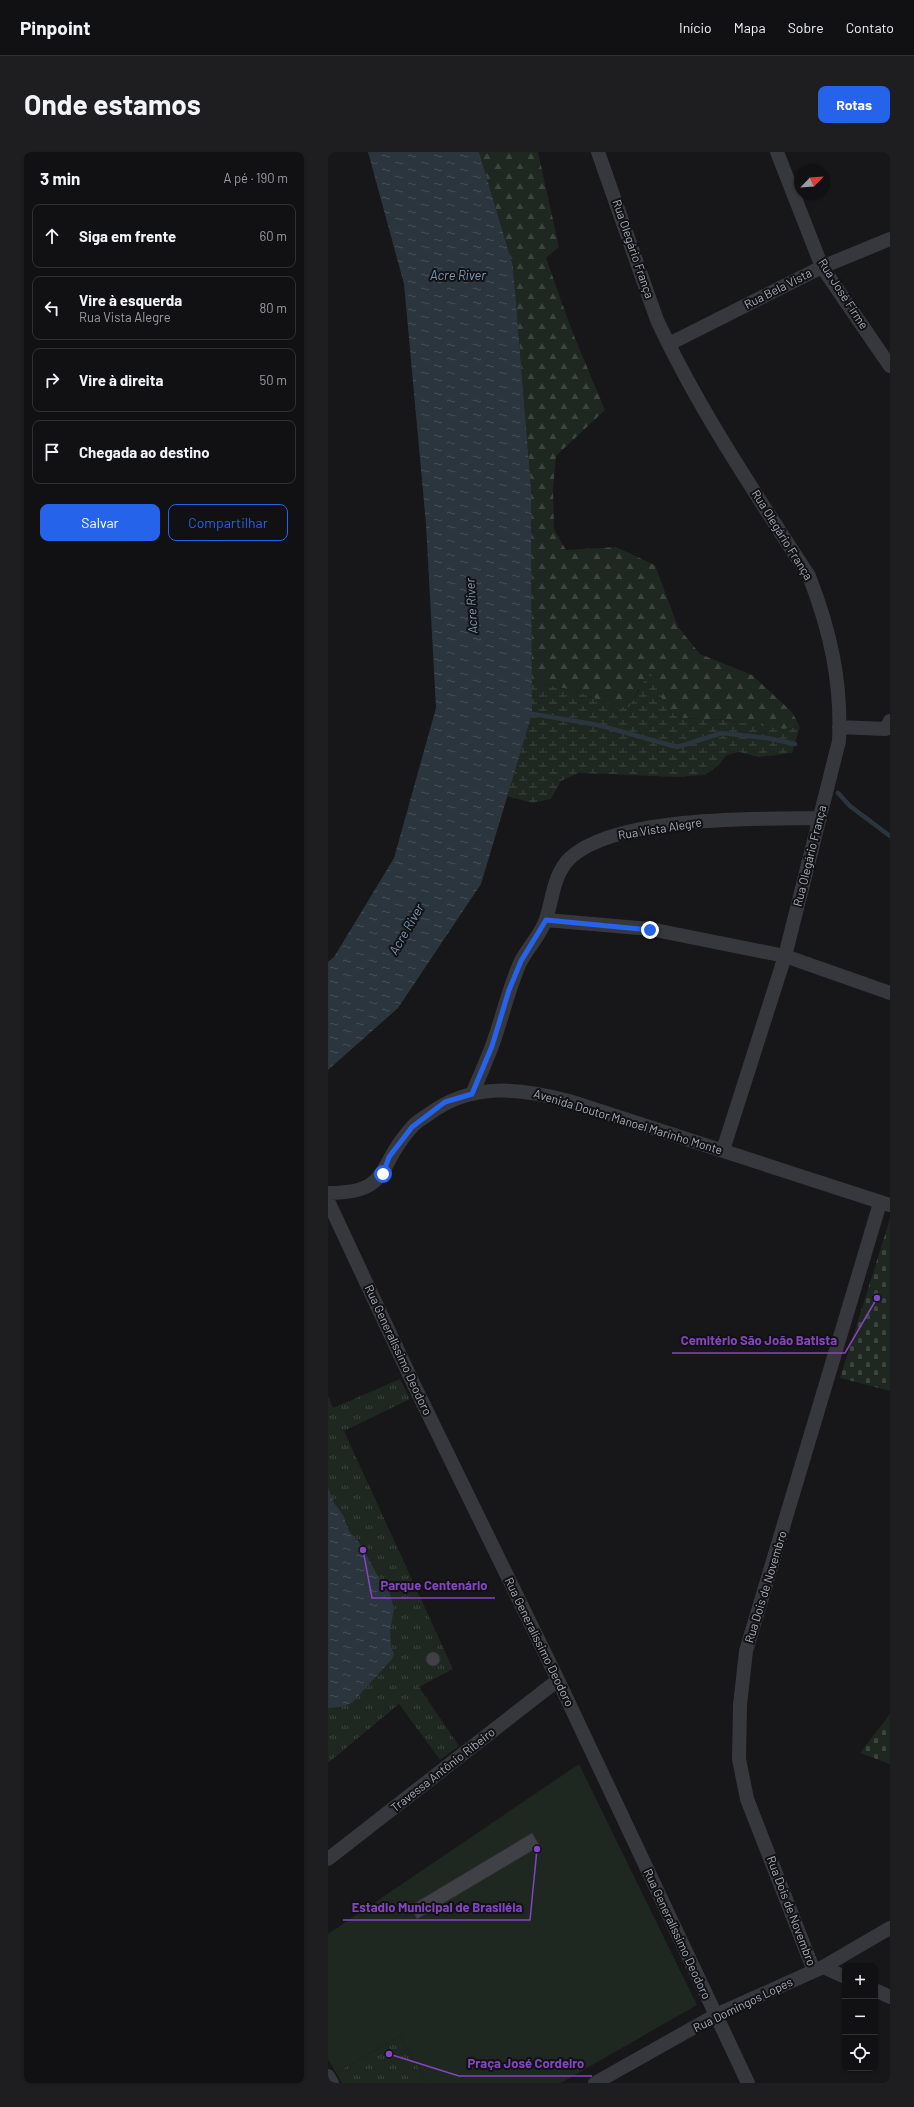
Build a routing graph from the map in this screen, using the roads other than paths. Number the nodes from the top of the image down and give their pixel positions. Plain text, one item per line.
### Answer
1 (598, 152) edge
2 (777, 152) edge
3 (890, 239) edge
4 (822, 267) junction
5 (668, 344) junction
6 (890, 366) edge
7 (890, 722) edge
8 (839, 727) junction
9 (820, 818) junction
10 (546, 920) junction
11 (785, 956) junction
12 (890, 993) edge
13 (472, 1094) junction
14 (723, 1150) junction
15 (328, 1193) edge
16 (328, 1201) edge
17 (885, 1204) edge
18 (558, 1680) junction
19 (328, 1859) edge
20 (890, 1928) edge
21 (819, 1969) junction
22 (842, 1976) edge
23 (878, 1991) edge
24 (890, 1997) edge
25 (716, 2016) junction
26 (328, 2076) edge
27 (332, 2083) edge
28 (595, 2083) edge
29 (748, 2083) edge

1 - 5 street, Rua Olegário França
2 - 4 street, Rua José Firme
3 - 4 street, Rua Bela Vista
4 - 5 street, Rua Bela Vista
4 - 6 street, Rua José Firme
5 - 8 street, Rua Olegário França
7 - 8 street
8 - 9 street, Rua Olegário França
9 - 10 street, Rua Vista Alegre
9 - 11 street, Rua Olegário França
10 - 11 street
10 - 13 street, Rua Vista Alegre
11 - 12 street
11 - 14 street, Rua Olegário França
13 - 14 street, Avenida Doutor Manoel Marinho Monte
13 - 15 street, Avenida Doutor Manoel Marinho Monte
14 - 17 street, Avenida Doutor Manoel Marinho Monte
16 - 18 street, Rua Generalíssimo Deodoro
17 - 21 street, Rua Dois de Novembro
18 - 19 street, Travessa Antônio Ribeiro
18 - 25 street, Rua Generalíssimo Deodoro
20 - 21 street, Rua Domingos Lopes
21 - 22 street
21 - 25 street, Rua Domingos Lopes
23 - 24 street
25 - 28 street, Rua Domingos Lopes
25 - 29 street, Rua Generalíssimo Deodoro
26 - 27 street

